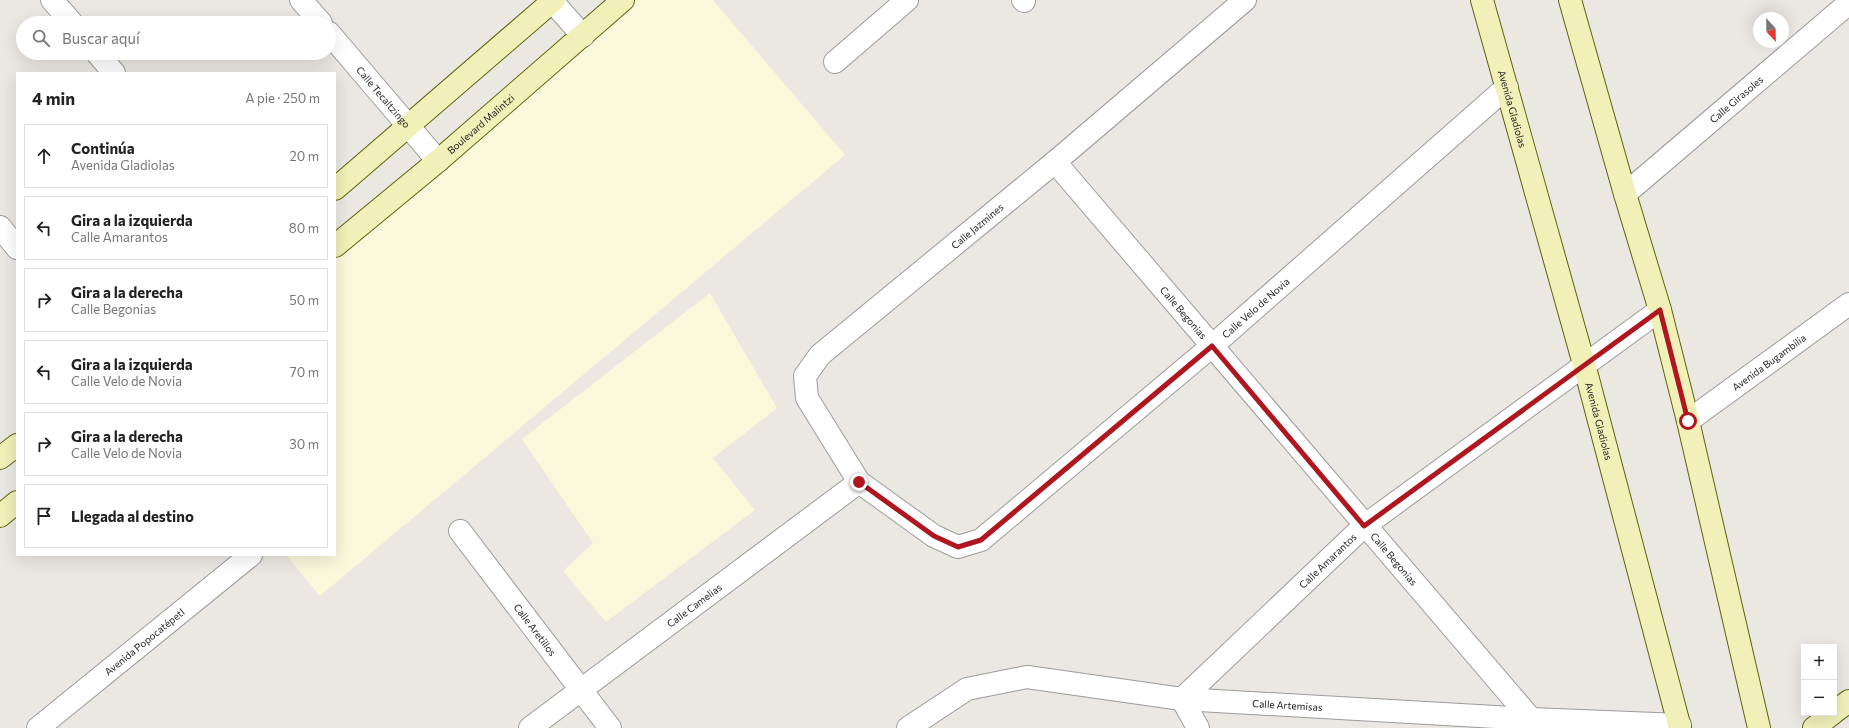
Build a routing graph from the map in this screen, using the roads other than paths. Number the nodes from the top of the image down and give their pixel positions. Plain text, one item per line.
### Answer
1 (52, 0) edge
2 (302, 0) edge
3 (624, 0) edge
4 (907, 0) edge
5 (1245, 0) edge
6 (1482, 0) edge
7 (1570, 0) edge
8 (552, 1) edge
9 (1847, 4) edge
10 (66, 16) edge
11 (315, 16) edge
12 (583, 36) junction
13 (336, 41) edge
14 (103, 60) edge
15 (836, 62) dead end
16 (113, 72) edge
17 (1507, 87) junction
18 (408, 127) junction
19 (438, 161) junction
20 (1055, 162) junction
21 (336, 188) edge
22 (1625, 194) junction
23 (0, 227) edge
24 (336, 245) edge
25 (16, 247) edge
26 (1849, 304) edge
27 (1660, 310) junction
28 (1212, 346) junction
29 (1584, 364) junction
30 (1688, 421) junction
31 (16, 446) edge
32 (0, 458) edge
33 (859, 482) junction
34 (16, 503) edge
35 (0, 516) edge
36 (1364, 526) junction
37 (460, 532) dead end
38 (250, 556) edge
39 (581, 689) junction
40 (1182, 699) junction
41 (1849, 700) edge
42 (1837, 710) edge
43 (1829, 716) edge
44 (1531, 719) junction
45 (1680, 727) edge
46 (38, 728) edge
47 (530, 728) edge
48 (610, 728) edge
49 (908, 728) edge
50 (1198, 728) edge
51 (1759, 728) edge
52 (1814, 728) edge

1 - 10 street
2 - 11 street
3 - 12 street, Boulevard Malintzi
4 - 15 street
5 - 20 street, Calle Jazmines
6 - 17 street, Avenida Gladiolas
7 - 22 street
8 - 12 street
8 - 18 street
9 - 22 street, Calle Girasoles
12 - 19 street, Boulevard Malintzi
13 - 18 street, Calle Tecaltzingo
14 - 16 street
17 - 28 street, Calle Velo de Novia
17 - 29 street, Avenida Gladiolas
18 - 19 street, Calle Tecaltzingo
18 - 21 street
19 - 24 street, Boulevard Malintzi
20 - 28 street, Calle Begonias
20 - 33 street, Calle Jazmines
22 - 27 street
23 - 25 street
26 - 30 street, Avenida Bugambilia
27 - 29 street, Calle Amarantos
27 - 30 street
28 - 33 street, Calle Velo de Novia
28 - 36 street, Calle Begonias
29 - 36 street, Calle Amarantos
29 - 45 street, Avenida Gladiolas
30 - 51 street
31 - 32 street
33 - 39 street, Calle Camelias
34 - 35 street
36 - 40 street, Calle Amarantos
36 - 44 street, Calle Begonias
37 - 39 street, Calle Aretillos
38 - 46 street, Avenida Popocatépetl
39 - 47 street, Calle Camelias
39 - 48 street, Calle Aretillos
40 - 44 street, Calle Artemisas
40 - 49 street, Calle Artemisas
40 - 50 street
41 - 42 street
43 - 52 street
44 - 45 street, Calle Artemisas

